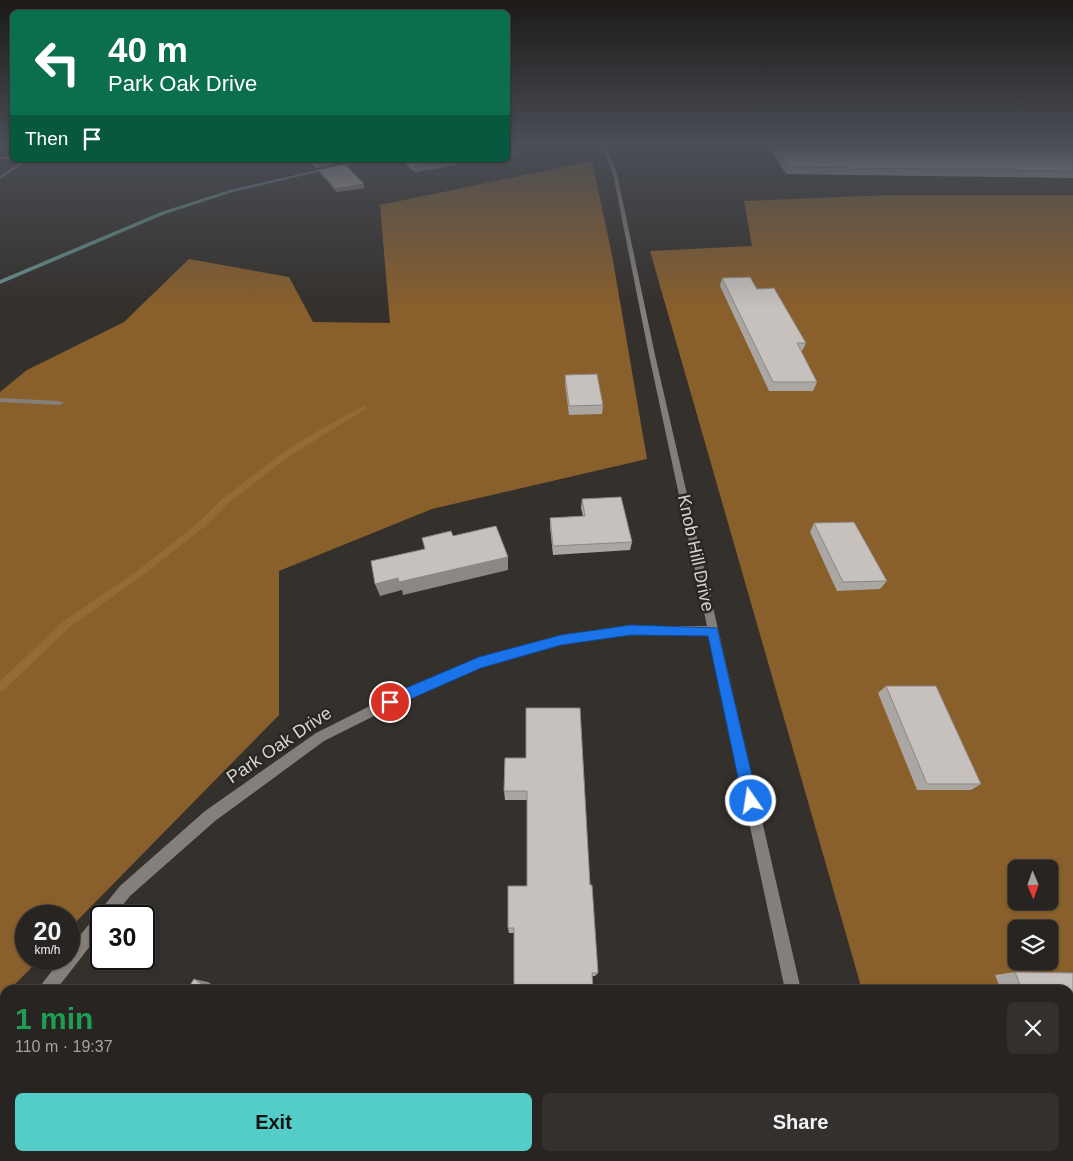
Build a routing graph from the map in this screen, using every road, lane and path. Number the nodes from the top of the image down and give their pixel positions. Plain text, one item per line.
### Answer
1 (206, 199) edge
2 (619, 199) edge
3 (0, 282) edge
4 (0, 400) edge
5 (60, 403) dead end
6 (713, 631) junction
7 (114, 905) edge
8 (90, 935) edge
9 (50, 985) edge
10 (792, 985) edge

1 - 3 main road
2 - 6 street, Knob Hill Drive
4 - 5 street
6 - 7 street, Park Oak Drive
6 - 10 street, Knob Hill Drive
8 - 9 street

